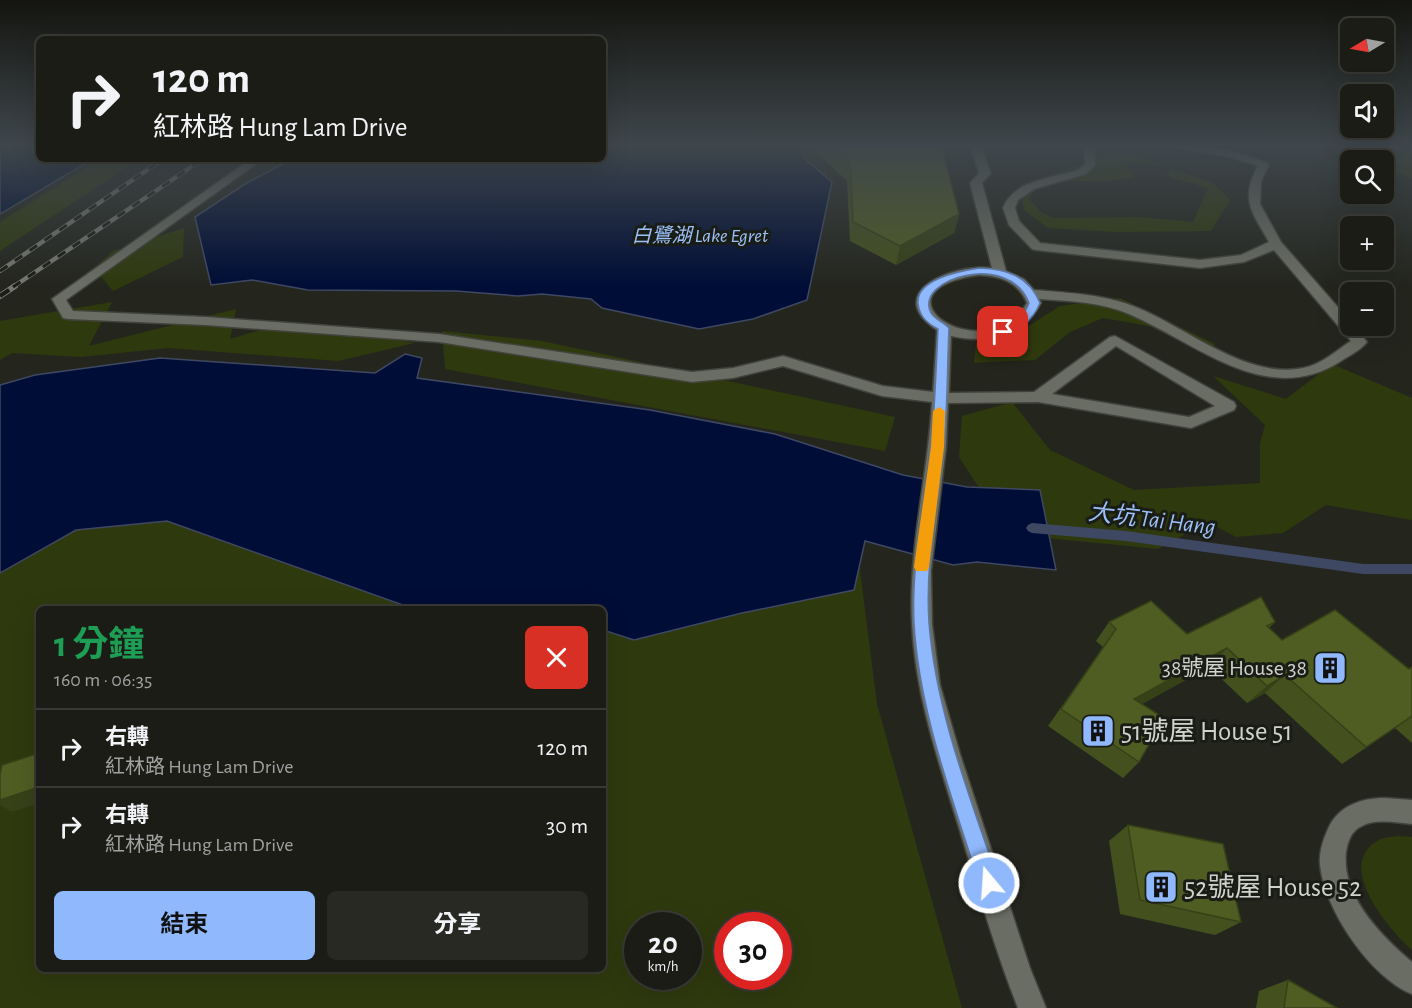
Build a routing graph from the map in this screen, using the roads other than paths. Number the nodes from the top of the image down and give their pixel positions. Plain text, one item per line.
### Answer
1 (212, 191) edge
2 (978, 191) edge
3 (1024, 191) edge
4 (1255, 191) edge
5 (1276, 244) junction
6 (1000, 272) junction
7 (1031, 294) junction
8 (944, 328) junction
9 (1038, 397) junction
10 (940, 398) junction
11 (1412, 812) edge
12 (1412, 980) edge
13 (1032, 1008) edge

1 - 10 street
2 - 6 street
3 - 5 street
4 - 5 street
5 - 7 street
6 - 7 street
6 - 8 street
7 - 8 street
8 - 10 street
9 - 9 street
9 - 10 street
10 - 13 street
11 - 12 street

